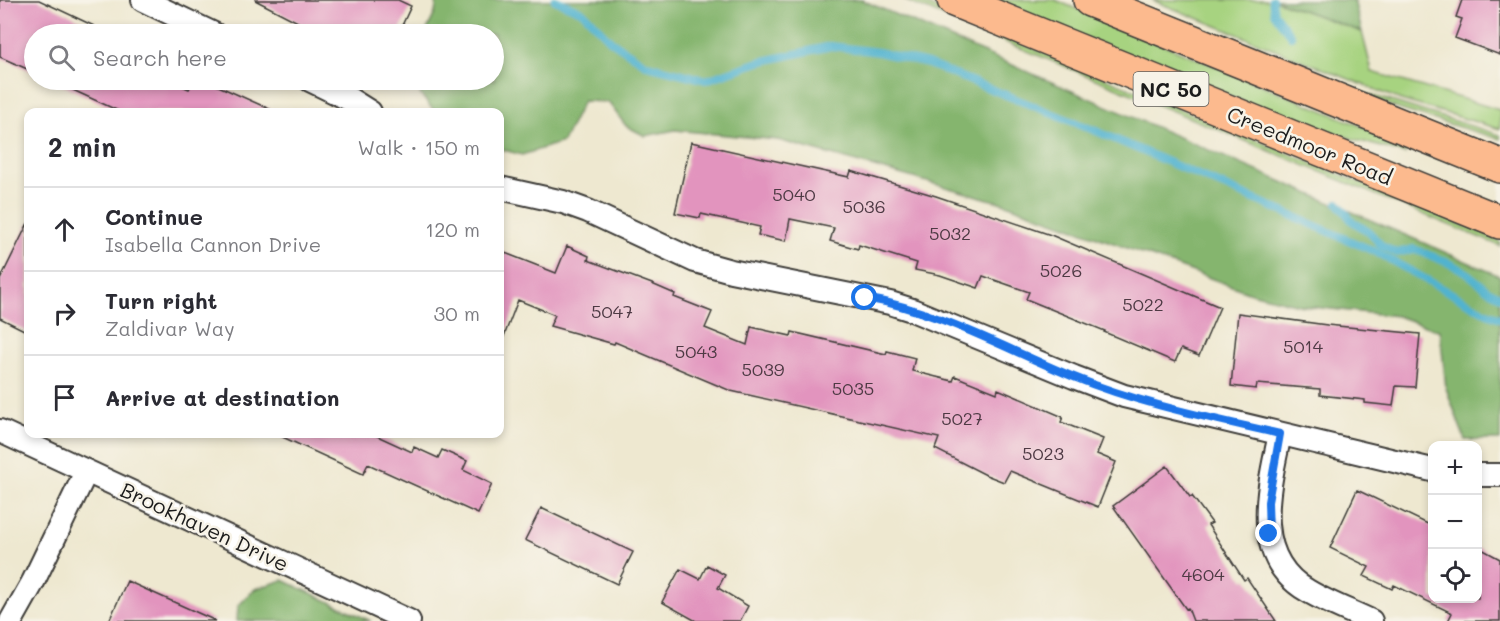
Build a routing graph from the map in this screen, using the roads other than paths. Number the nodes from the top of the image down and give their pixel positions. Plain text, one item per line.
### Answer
1 (954, 0) edge
2 (1090, 0) edge
3 (154, 2) edge
4 (195, 24) edge
5 (330, 90) edge
6 (364, 108) edge
7 (1500, 166) edge
8 (504, 189) edge
9 (1500, 222) edge
10 (0, 431) edge
11 (1280, 434) junction
12 (1428, 469) edge
13 (86, 472) junction
14 (1482, 475) edge
15 (1500, 475) edge
16 (11, 621) edge
17 (409, 621) edge
18 (1371, 621) edge

1 - 9 main road, Creedmoor Road / NC 50
2 - 7 main road, NC 50
3 - 4 street
5 - 6 street
8 - 11 street
10 - 13 street, Brookhaven Drive
11 - 12 street
11 - 18 street
13 - 16 street
13 - 17 street, Brookhaven Drive
14 - 15 street

